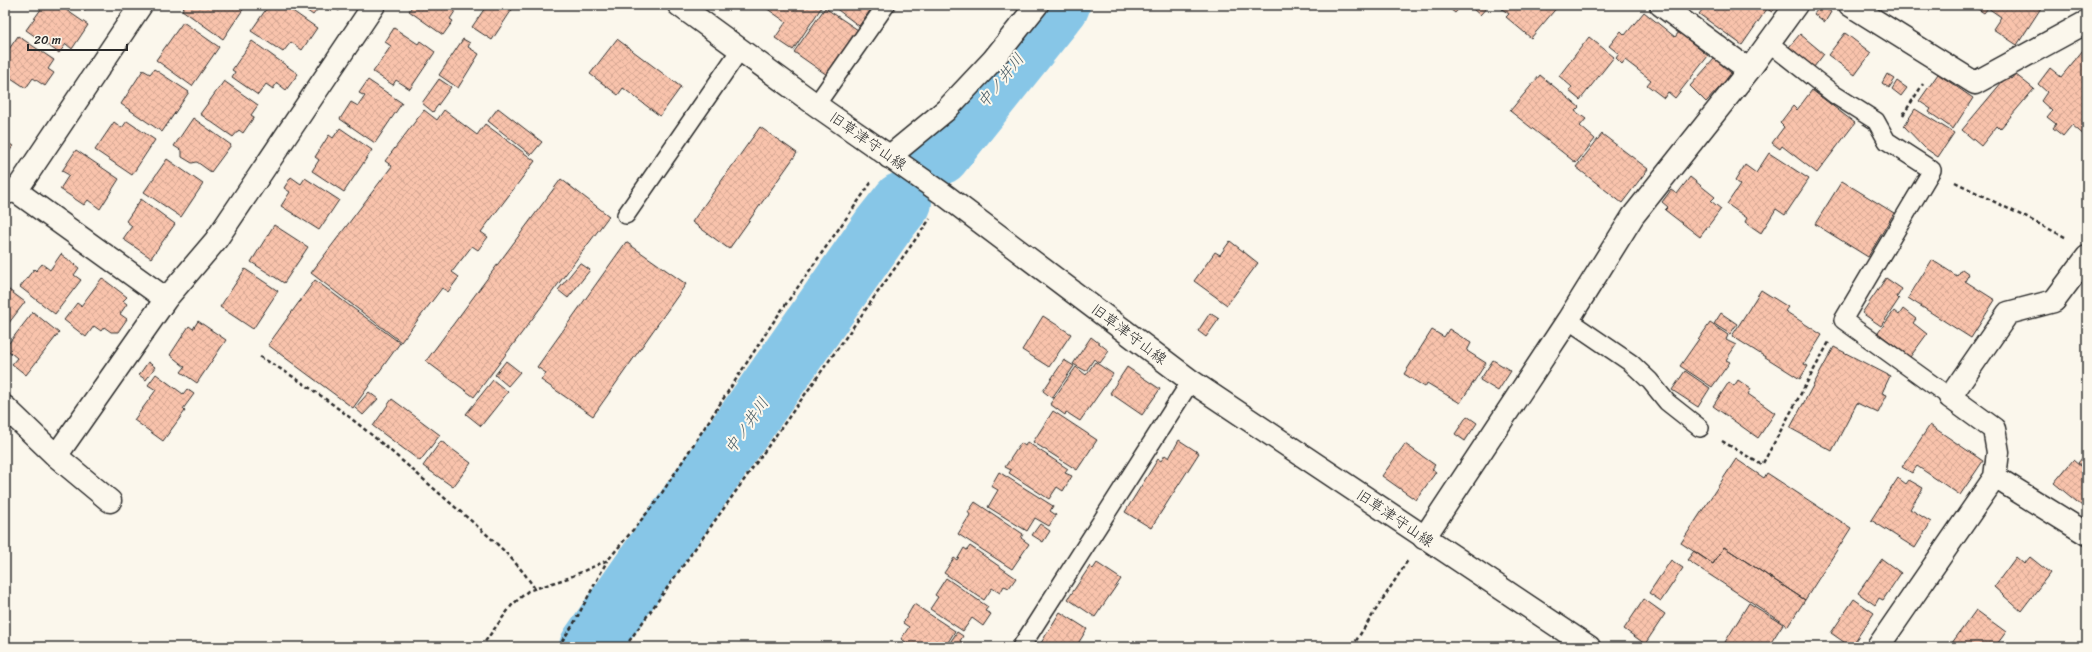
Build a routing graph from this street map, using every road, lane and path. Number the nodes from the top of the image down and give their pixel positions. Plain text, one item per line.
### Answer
1 (141, 5) edge
2 (374, 5) edge
3 (679, 5) edge
4 (886, 5) edge
5 (1037, 5) edge
6 (1661, 5) edge
7 (1796, 5) edge
8 (1850, 5) edge
9 (2087, 25) edge
10 (1768, 43) junction
11 (740, 50) junction
12 (1938, 60) junction
13 (1749, 70) junction
14 (816, 105) junction
15 (1887, 141) junction
16 (889, 157) junction
17 (1932, 170) junction
18 (11, 192) edge
19 (946, 196) junction
20 (626, 215) dead end
21 (2080, 249) edge
22 (166, 299) junction
23 (1568, 320) junction
24 (1843, 320) junction
25 (260, 357) dead end
26 (1191, 381) junction
27 (1950, 397) junction
28 (5, 407) edge
29 (1700, 428) joint
30 (56, 456) junction
31 (1995, 477) junction
32 (110, 501) dead end
33 (2087, 534) edge
34 (1424, 538) junction
35 (608, 560) junction
36 (536, 589) junction
37 (480, 647) edge
38 (558, 647) edge
39 (625, 647) edge
40 (1021, 647) edge
41 (1352, 647) edge
42 (1588, 647) edge
43 (1878, 647) edge

1 - 18 street
2 - 22 street
3 - 11 street, 旧草津守山線
4 - 14 lane
5 - 16 street
6 - 13 street
7 - 10 street
8 - 12 street
9 - 12 street
10 - 13 street
10 - 15 lane
11 - 14 street, 旧草津守山線
11 - 20 lane
12 - 15 path
13 - 23 street
14 - 16 street, 旧草津守山線
15 - 17 lane
16 - 19 street, 旧草津守山線
16 - 35 path
17 - 21 path
17 - 24 lane
18 - 22 street
19 - 26 street, 旧草津守山線
19 - 39 path
21 - 27 street
22 - 30 street
23 - 29 lane
23 - 34 street
24 - 27 lane
24 - 29 path
25 - 36 path
26 - 34 street, 旧草津守山線
26 - 40 lane
27 - 31 street
28 - 30 street
30 - 32 street
31 - 33 street
31 - 43 street
34 - 41 path
34 - 42 street, 旧草津守山線
35 - 36 path
35 - 38 path
36 - 37 path

